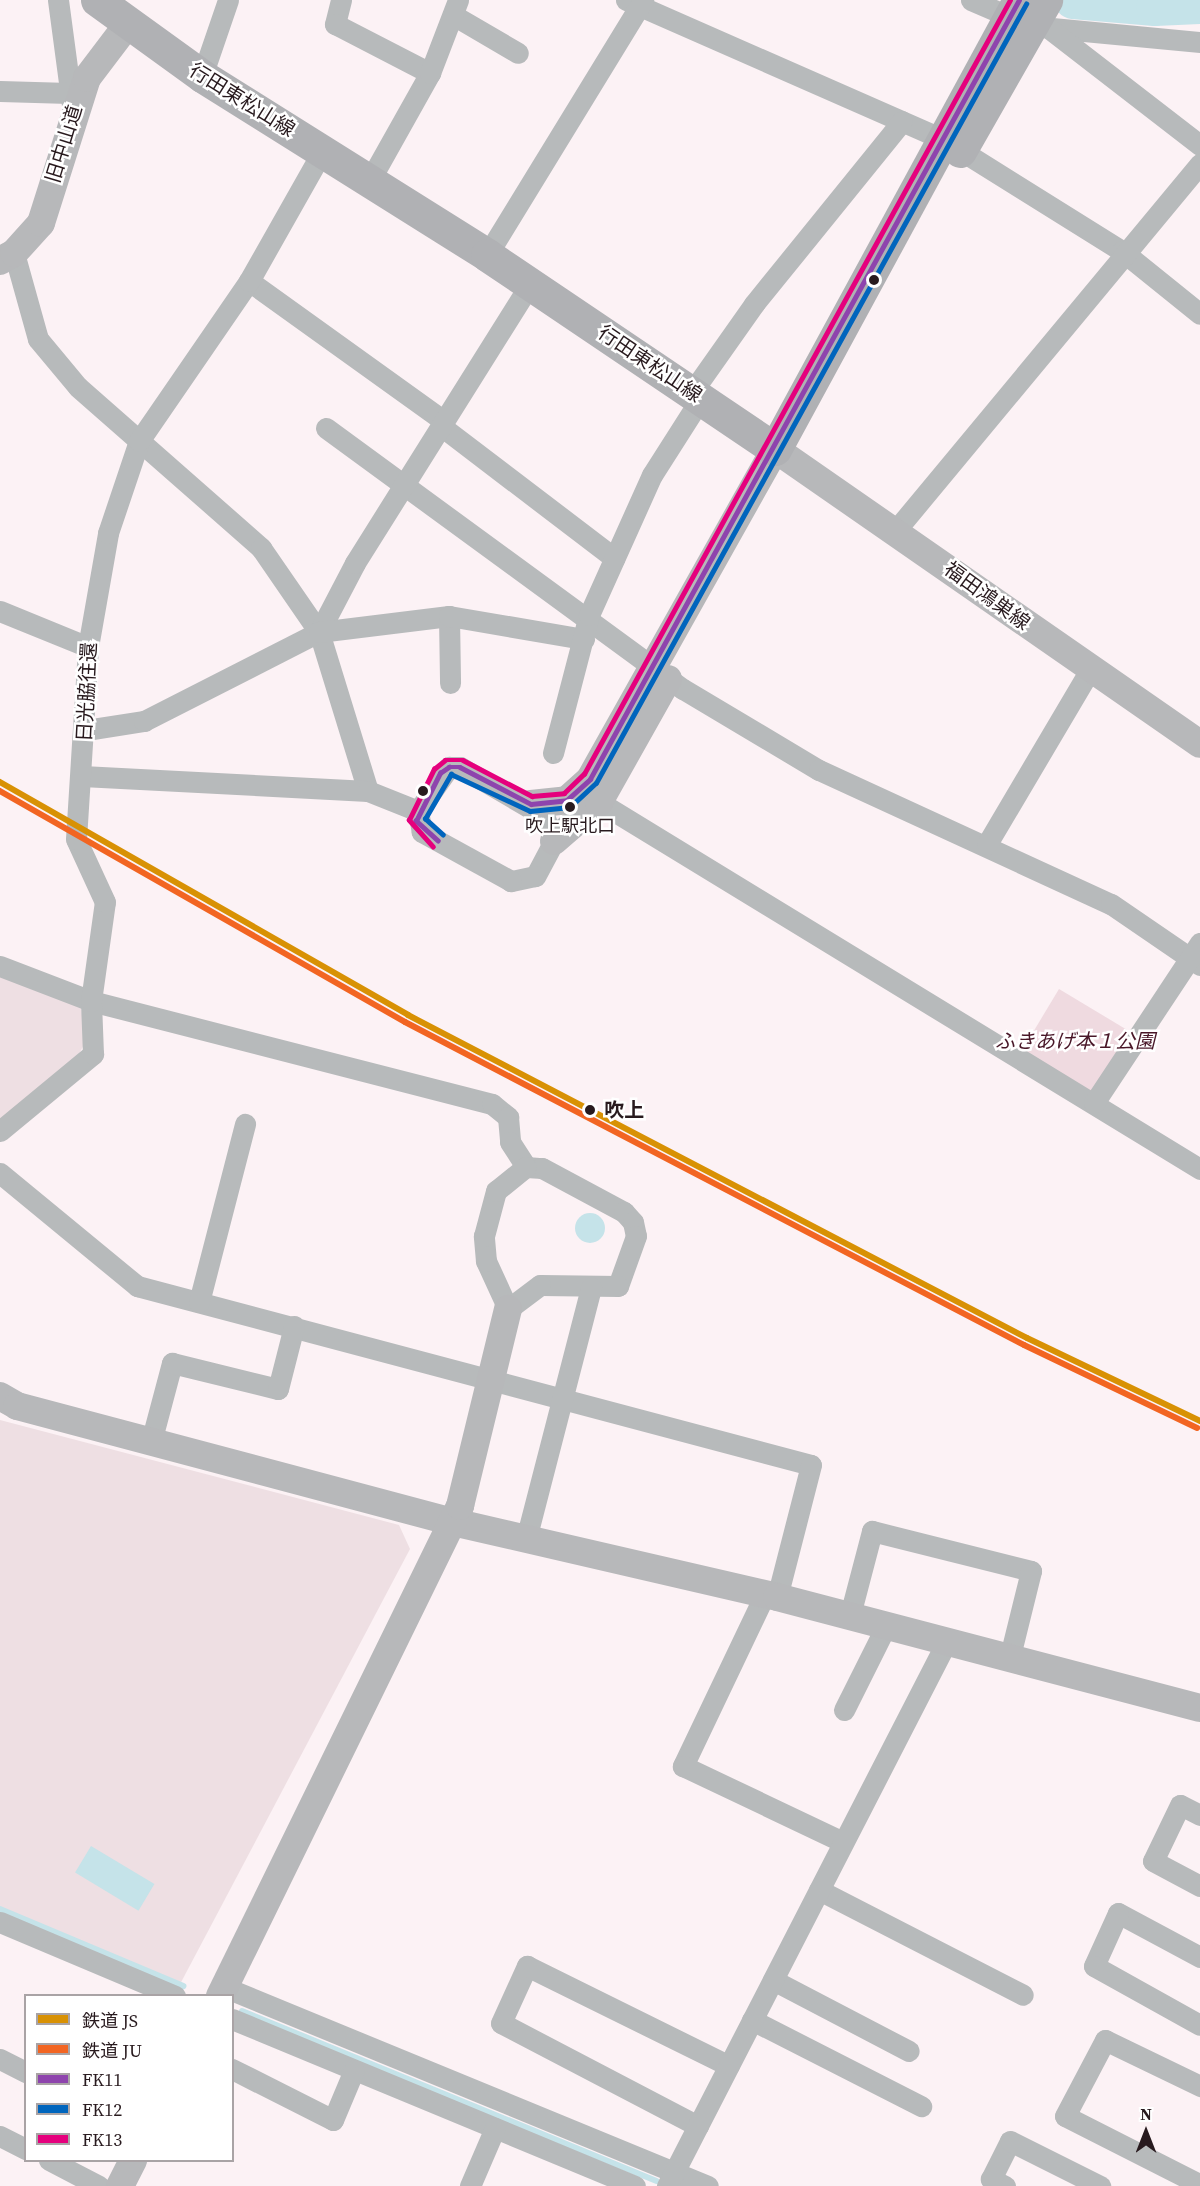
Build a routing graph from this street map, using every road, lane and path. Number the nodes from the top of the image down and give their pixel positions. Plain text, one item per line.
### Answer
1 (58, 0) edge
2 (97, 0) edge
3 (228, 0) edge
4 (340, 0) edge
5 (971, 0) edge
6 (637, 2) edge
7 (455, 8) edge
8 (1029, 15) edge
9 (128, 24) junction
10 (1200, 42) edge
11 (518, 53) dead end
12 (430, 73) junction
13 (202, 76) junction
14 (0, 91) edge
15 (71, 103) junction
16 (902, 121) junction
17 (951, 145) junction
18 (1200, 145) edge
19 (323, 150) junction
20 (1200, 164) edge
21 (370, 180) junction
22 (1122, 251) junction
23 (487, 255) junction
24 (7, 257) edge
25 (249, 282) junction
26 (530, 284) junction
27 (1200, 314) edge
28 (696, 395) junction
29 (442, 423) junction
30 (326, 428) dead end
31 (139, 441) junction
32 (782, 454) junction
33 (405, 483) junction
34 (896, 530) junction
35 (614, 558) junction
36 (0, 611) edge
37 (589, 615) junction
38 (449, 616) junction
39 (319, 632) junction
40 (584, 639) junction
41 (88, 647) junction
42 (1090, 670) junction
43 (660, 673) junction
44 (450, 683) dead end
45 (86, 730) junction
46 (1199, 740) edge
47 (553, 753) dead end
48 (82, 776) junction
49 (368, 791) junction
50 (599, 802) junction
51 (531, 804) junction
52 (418, 811) junction
53 (554, 841) junction
54 (987, 844) junction
55 (1197, 955) edge
56 (0, 966) edge
57 (91, 1000) junction
58 (1094, 1103) junction
59 (244, 1124) dead end
60 (0, 1131) edge
61 (526, 1167) junction
62 (1200, 1169) edge
63 (0, 1173) edge
64 (591, 1287) junction
65 (199, 1302) junction
66 (508, 1309) junction
67 (294, 1326) junction
68 (492, 1381) junction
69 (0, 1396) edge
70 (562, 1400) junction
71 (151, 1442) junction
72 (453, 1522) junction
73 (526, 1539) junction
74 (771, 1595) junction
75 (850, 1615) junction
76 (886, 1624) junction
77 (948, 1639) junction
78 (1010, 1656) junction
79 (1200, 1708) edge
80 (844, 1710) dead end
81 (1200, 1815) edge
82 (843, 1842) junction
83 (1200, 1886) edge
84 (819, 1890) junction
85 (0, 1922) edge
86 (1200, 1957) edge
87 (773, 1980) junction
88 (222, 1991) edge
89 (173, 1994) edge
90 (1023, 1995) dead end
91 (234, 1996) edge
92 (234, 2020) edge
93 (753, 2020) junction
94 (1200, 2025) edge
95 (909, 2051) dead end
96 (0, 2059) edge
97 (729, 2066) junction
98 (234, 2070) edge
99 (354, 2070) junction
100 (24, 2071) edge
101 (1200, 2086) edge
102 (921, 2106) dead end
103 (698, 2126) junction
104 (495, 2128) junction
105 (0, 2136) edge
106 (24, 2148) edge
107 (53, 2162) edge
108 (132, 2162) edge
109 (671, 2179) edge
110 (1199, 2184) edge
111 (99, 2186) edge
112 (120, 2186) edge
113 (470, 2186) edge
114 (635, 2186) edge
115 (708, 2186) edge
116 (1005, 2186) edge
117 (1100, 2186) edge

1 - 15 street
2 - 9 main road, 行田東松山線
3 - 13 street
4 - 12 street
5 - 8 street
6 - 16 street
6 - 23 street
7 - 11 street
7 - 12 street
8 - 10 street
8 - 17 main road
8 - 18 street
9 - 13 main road, 行田東松山線
9 - 15 street, 旧中山道
12 - 21 street
13 - 19 main road, 行田東松山線
14 - 15 street
15 - 24 street, 旧中山道
16 - 17 street
16 - 28 street
17 - 22 street
17 - 32 main road
19 - 21 main road, 行田東松山線
19 - 25 street, 日光脇往還
20 - 22 street
21 - 23 main road, 行田東松山線
22 - 27 street
22 - 34 street
23 - 26 main road, 行田東松山線
24 - 31 street
25 - 29 street
25 - 31 street, 日光脇往還
26 - 28 main road, 行田東松山線
26 - 29 street
28 - 32 main road, 行田東松山線
28 - 35 street
29 - 33 street
29 - 35 street
30 - 33 street
31 - 39 street
31 - 41 street, 日光脇往還
32 - 34 street, 福田鴻巣線
32 - 43 street
33 - 37 street
33 - 39 street
34 - 42 street, 福田鴻巣線
35 - 37 street
36 - 41 street
37 - 40 street
37 - 43 street
38 - 39 street
38 - 40 street
38 - 44 street
39 - 45 street
39 - 49 street
40 - 47 street
41 - 45 street, 日光脇往還
42 - 46 street, 福田鴻巣線
42 - 54 street
43 - 50 street
43 - 51 street
43 - 54 street
45 - 48 street, 日光脇往還
48 - 49 street
48 - 57 street, 日光脇往還
49 - 52 street
50 - 53 street
50 - 58 street
51 - 52 street
51 - 53 street
52 - 53 street
54 - 55 street
55 - 58 street
56 - 57 street
57 - 60 street, 日光脇往還
57 - 61 street
58 - 62 street
59 - 65 street
61 - 64 street
61 - 66 street
63 - 65 street
64 - 66 street
64 - 70 street
65 - 67 street
66 - 68 street
67 - 68 street
67 - 71 street
68 - 70 street
68 - 72 street
69 - 71 street
70 - 73 street
70 - 74 street
71 - 72 street
72 - 73 street
72 - 88 street
73 - 74 street
74 - 75 street
74 - 82 street
75 - 76 street
75 - 78 street
76 - 77 street
76 - 80 street
77 - 78 street
77 - 82 street
78 - 79 street
81 - 83 street
82 - 84 street
84 - 87 street
84 - 90 street
85 - 89 street
86 - 94 street
87 - 93 street
87 - 95 street
91 - 109 street
92 - 99 street
93 - 97 street
93 - 102 street
96 - 100 street
97 - 103 street
97 - 103 street
98 - 99 street
99 - 104 street
101 - 110 street
103 - 109 street
104 - 113 street
104 - 114 street
105 - 106 street
107 - 111 street
108 - 112 street
109 - 115 street
116 - 117 street

